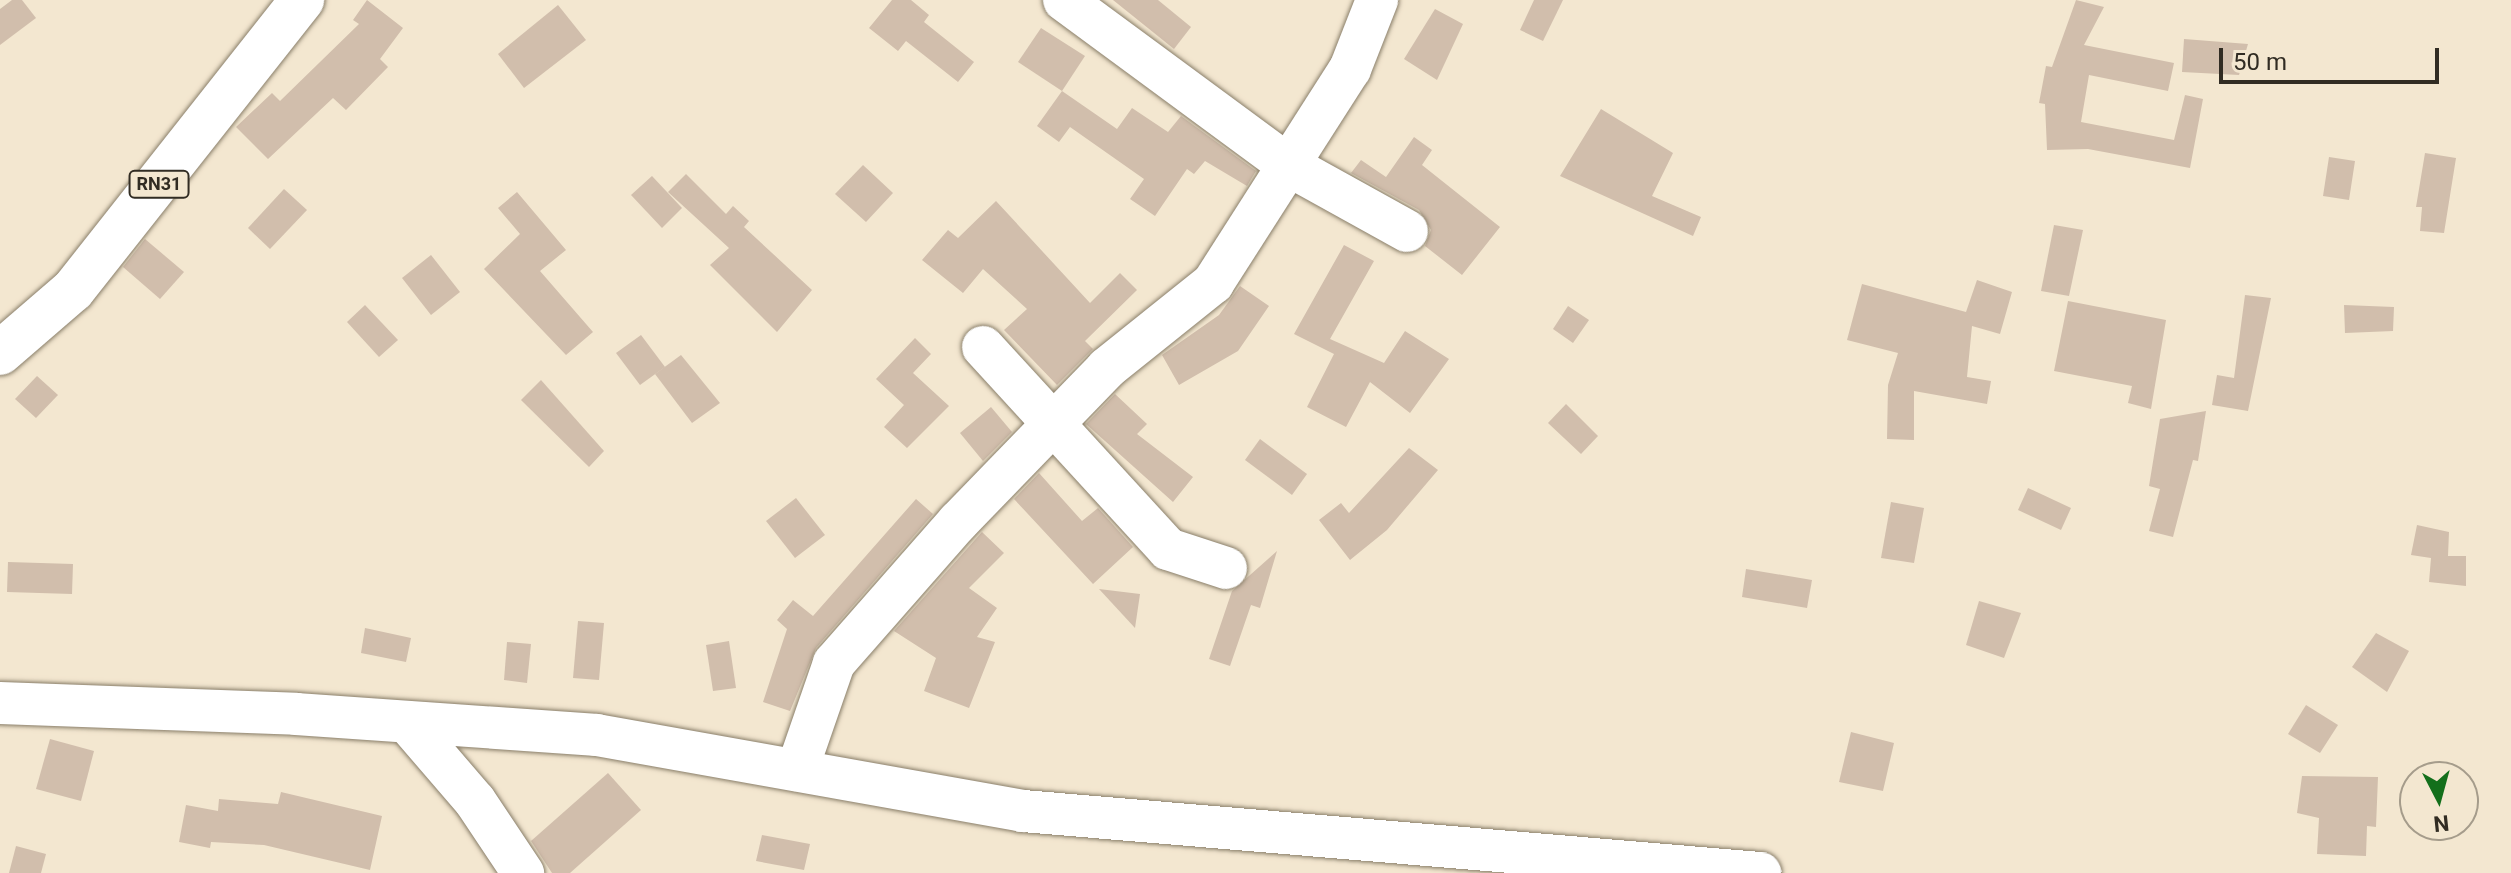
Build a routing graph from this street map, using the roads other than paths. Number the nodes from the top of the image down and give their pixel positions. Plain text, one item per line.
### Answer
1 (302, 0) edge
2 (1064, 0) edge
3 (1377, 0) edge
4 (1288, 165) junction
5 (1407, 231) dead end
6 (983, 347) dead end
7 (0, 353) edge
8 (1057, 424) junction
9 (1226, 568) dead end
10 (0, 703) edge
11 (407, 722) junction
12 (797, 770) junction
13 (1656, 867) edge
14 (523, 873) edge
15 (1760, 873) edge

1 - 7 main road, RN31
2 - 4 street
3 - 4 street
4 - 5 street
4 - 8 street
6 - 8 street
8 - 9 street
8 - 12 street
10 - 11 street
11 - 12 street
11 - 14 street
12 - 13 street
13 - 15 street

